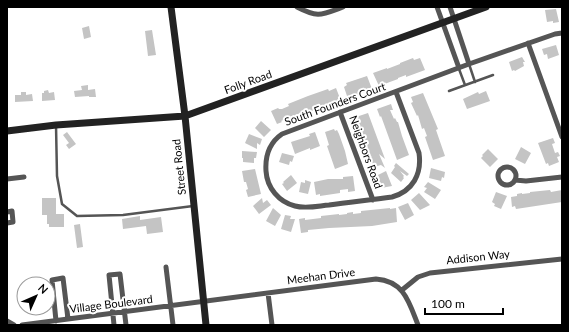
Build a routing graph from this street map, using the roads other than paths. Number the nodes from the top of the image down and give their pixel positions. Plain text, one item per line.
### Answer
1 (171, 7) edge
2 (297, 7) edge
3 (342, 7) edge
4 (436, 7) edge
5 (450, 7) edge
6 (486, 7) edge
7 (454, 18) junction
8 (442, 22) junction
9 (562, 33) edge
10 (528, 44) junction
11 (469, 64) junction
12 (459, 68) junction
13 (493, 75) dead end
14 (475, 82) junction
15 (465, 85) junction
16 (396, 92) junction
17 (449, 92) dead end
18 (340, 112) junction
19 (185, 116) junction
20 (56, 125) junction
21 (7, 131) edge
22 (562, 137) edge
23 (24, 177) dead end
24 (562, 177) edge
25 (7, 179) edge
26 (515, 180) dead end
27 (373, 200) junction
28 (193, 206) junction
29 (7, 212) edge
30 (7, 223) edge
31 (562, 259) edge
32 (166, 267) dead end
33 (402, 290) junction
34 (268, 293) junction
35 (203, 302) junction
36 (171, 306) junction
37 (124, 312) junction
38 (113, 314) junction
39 (68, 319) junction
40 (7, 321) edge
41 (60, 322) edge
42 (14, 325) edge
43 (22, 325) edge
44 (114, 325) edge
45 (126, 325) edge
46 (173, 325) edge
47 (206, 325) edge
48 (272, 325) edge
49 (418, 325) edge

1 - 19 street, Street Road
2 - 3 street
4 - 8 street
5 - 7 street
6 - 7 street, Folly Road
7 - 8 street, Folly Road
7 - 11 street
8 - 12 street
8 - 19 street, Folly Road
9 - 10 street, South Founders Court
10 - 11 street, South Founders Court
10 - 22 street
11 - 12 street, South Founders Court
11 - 14 lane
12 - 15 lane
12 - 16 street, South Founders Court
13 - 14 lane
14 - 15 lane
15 - 17 lane
16 - 18 street, South Founders Court
16 - 27 street, South Founders Court
18 - 27 street, Neighbors Road
18 - 27 street, South Founders Court
19 - 20 street, Folly Road
19 - 28 street, Street Road
20 - 21 street, Folly Road
20 - 28 lane
23 - 25 street
24 - 26 street
28 - 35 street, Street Road
29 - 30 street
31 - 33 street, Addison Way
32 - 36 street
33 - 34 street, Meehan Drive
33 - 49 street
34 - 35 street, Meehan Drive
34 - 48 street
35 - 36 street, Village Boulevard
35 - 47 street, Street Road
36 - 37 street, Village Boulevard
36 - 46 street
37 - 38 street, Village Boulevard
37 - 38 street
37 - 45 street
38 - 39 street, Village Boulevard
38 - 44 street
39 - 41 street, Village Boulevard
39 - 41 street
40 - 42 street
41 - 43 street, Village Boulevard

